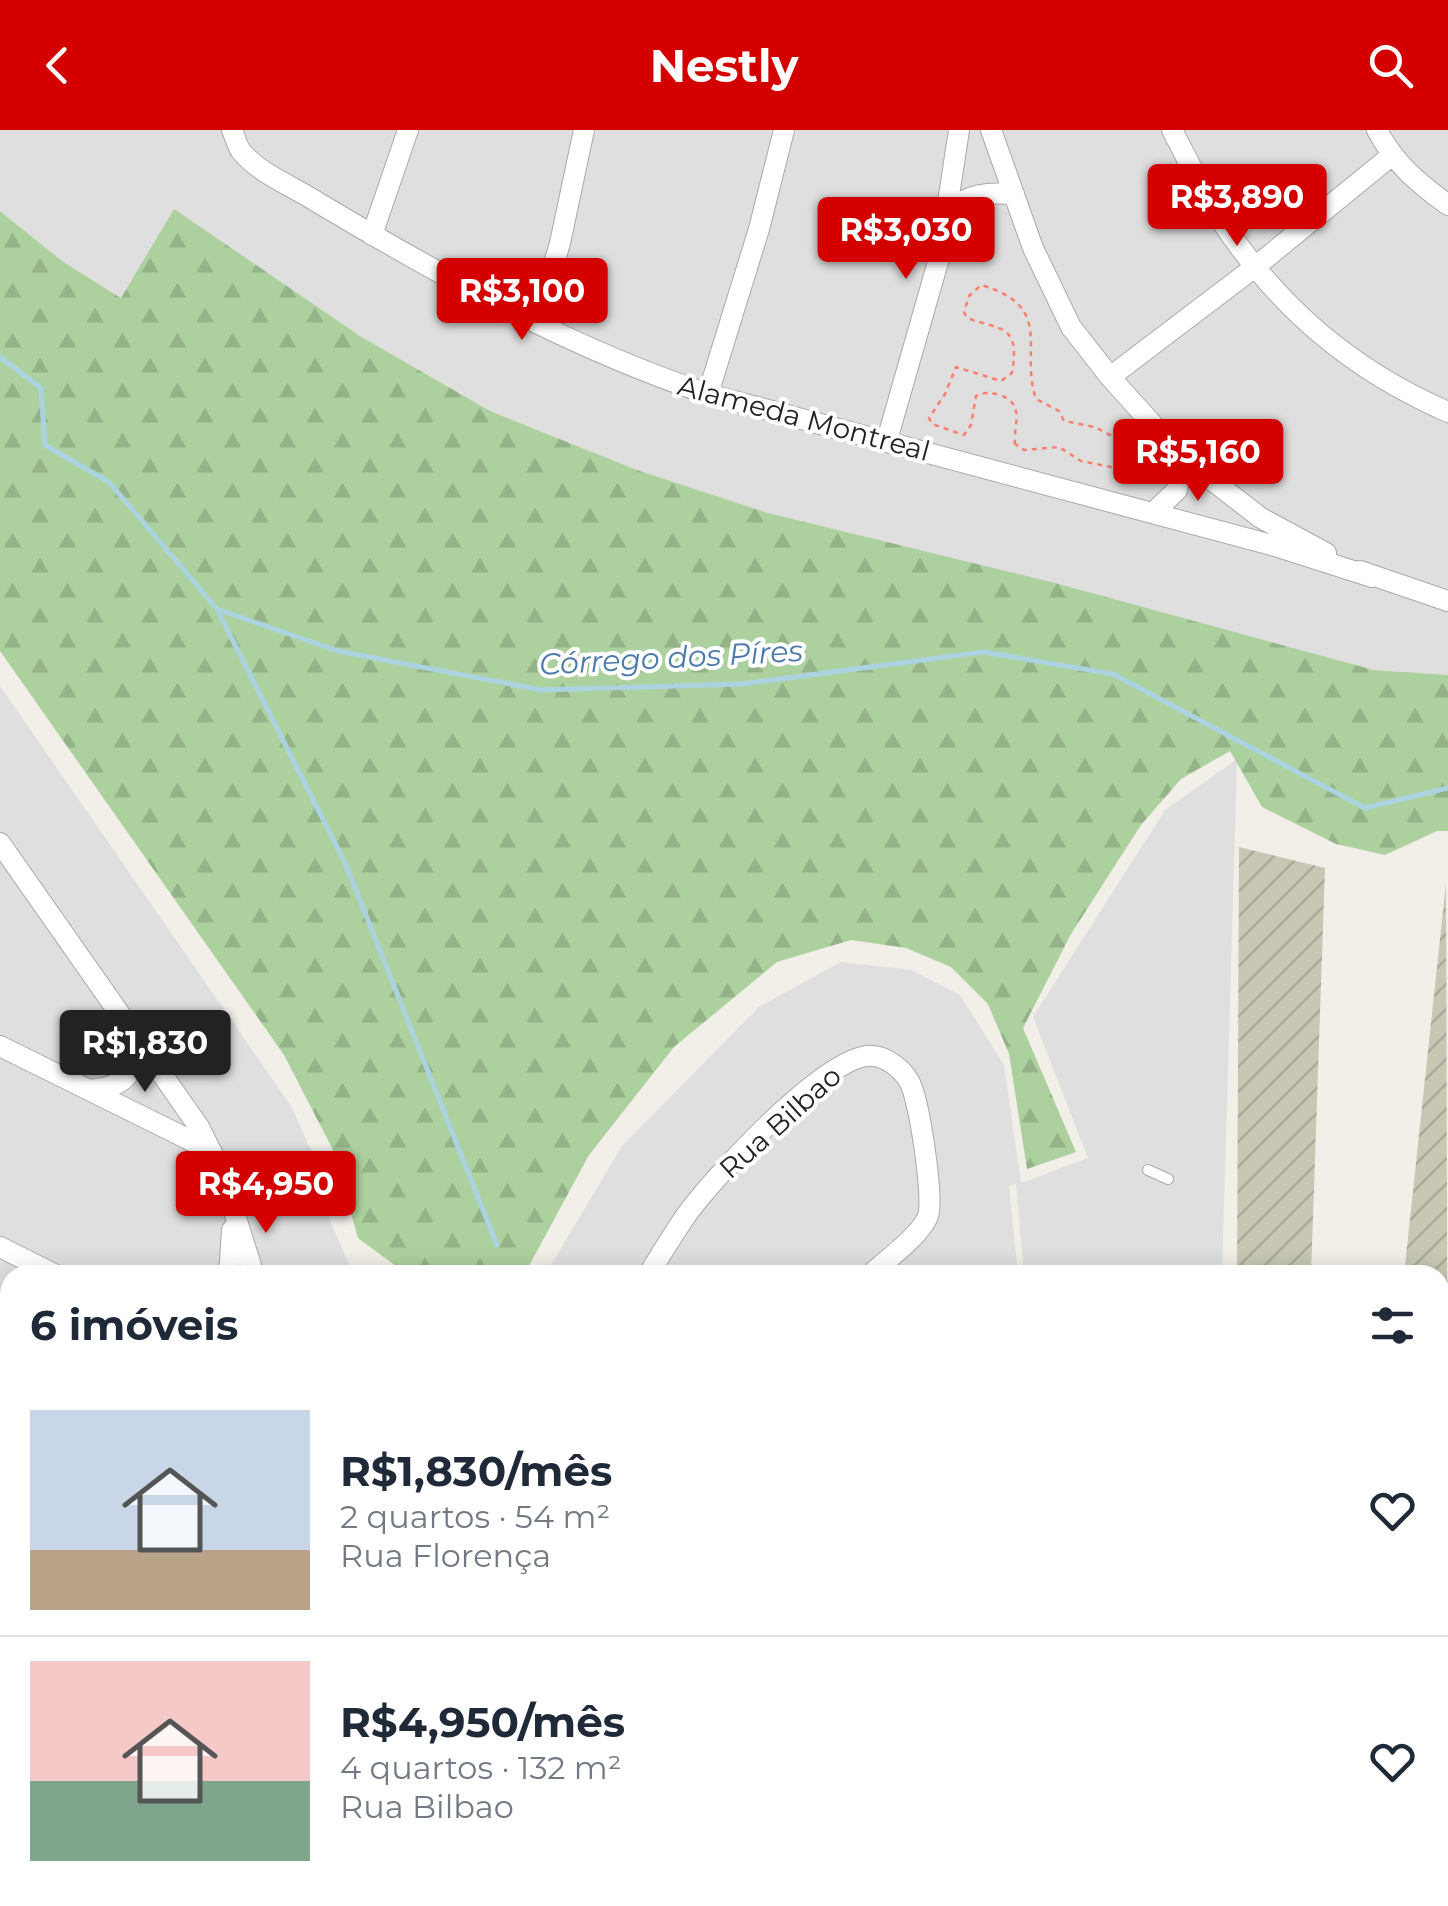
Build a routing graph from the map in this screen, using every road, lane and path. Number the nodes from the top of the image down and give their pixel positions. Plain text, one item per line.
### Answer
1 (232, 130) edge
2 (408, 130) edge
3 (584, 130) edge
4 (784, 130) edge
5 (959, 130) edge
6 (991, 130) edge
7 (1172, 130) edge
8 (1377, 130) edge
9 (1391, 156) junction
10 (1014, 194) junction
11 (1448, 205) edge
12 (948, 210) junction
13 (372, 235) junction
14 (1256, 267) junction
15 (537, 322) junction
16 (1110, 376) junction
17 (708, 394) junction
18 (1448, 412) edge
19 (886, 440) junction
20 (1015, 444) joint
21 (1182, 457) junction
22 (1153, 512) junction
23 (1372, 577) junction
24 (1448, 601) edge
25 (0, 843) edge
26 (138, 1036) junction
27 (0, 1046) edge
28 (88, 1090) junction
29 (210, 1150) junction
30 (1148, 1170) dead end
31 (1168, 1179) dead end
32 (232, 1214) junction
33 (0, 1248) edge
34 (35, 1265) edge
35 (230, 1265) edge
36 (250, 1265) edge
37 (654, 1265) edge
38 (881, 1265) edge

1 - 13 street, Alameda Montreal
2 - 13 street
3 - 15 street
4 - 17 street
5 - 12 street
6 - 10 street
7 - 14 street
8 - 9 street
9 - 11 street
9 - 14 street
10 - 12 street
10 - 16 street
12 - 19 street
13 - 15 street, Alameda Montreal
14 - 16 street
14 - 18 street
15 - 17 street, Alameda Montreal
16 - 21 street
17 - 19 street, Alameda Montreal
19 - 22 street, Alameda Montreal
20 - 20 path
21 - 22 street
21 - 23 street
22 - 23 street, Alameda Montreal
23 - 24 street
25 - 26 street
26 - 28 street
26 - 29 street
27 - 28 street
28 - 29 street
29 - 32 street
30 - 31 lane
32 - 35 street
32 - 36 street
33 - 34 street
37 - 38 street, Rua Bilbao

